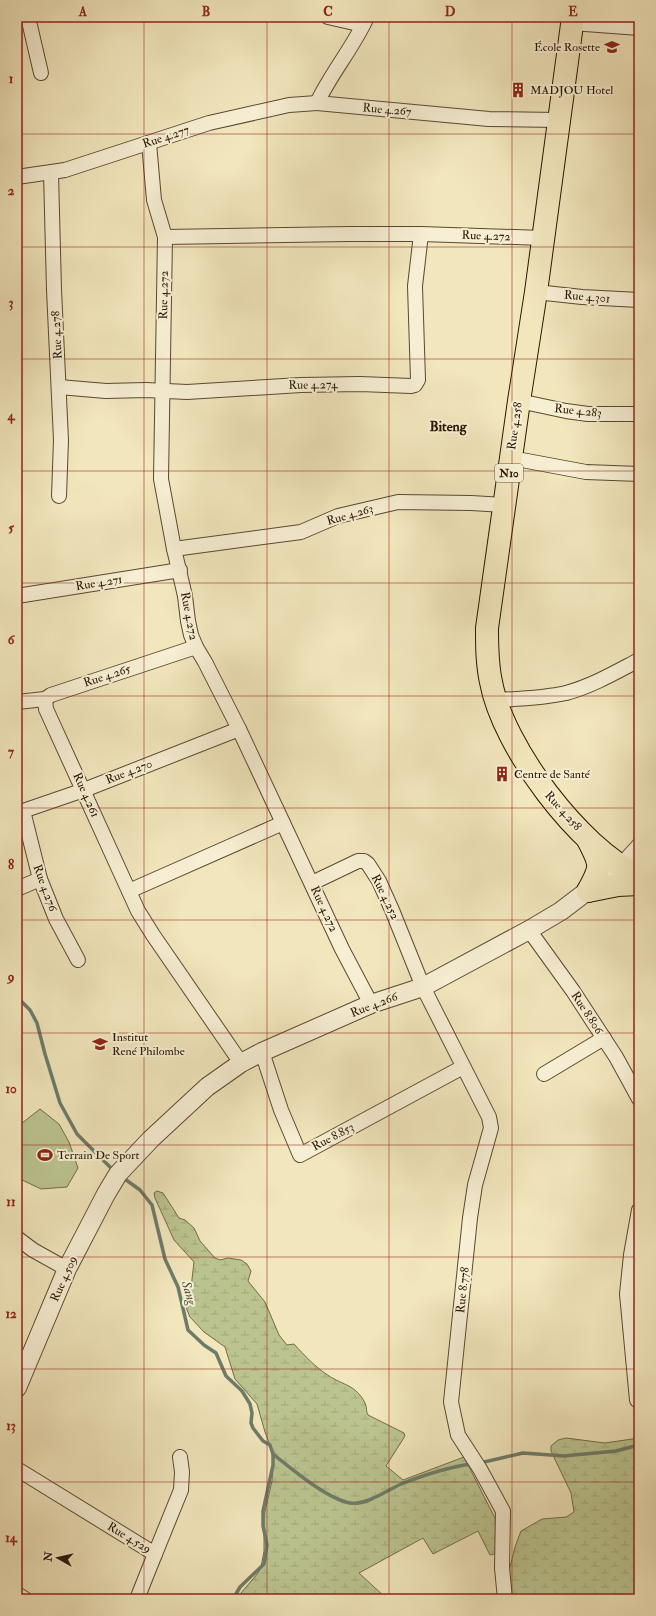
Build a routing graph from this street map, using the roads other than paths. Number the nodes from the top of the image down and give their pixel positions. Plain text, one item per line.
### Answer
1 (30, 17) edge
2 (328, 17) edge
3 (573, 20) edge
4 (365, 21) edge
5 (639, 28) edge
6 (41, 73) dead end
7 (317, 103) junction
8 (558, 120) junction
9 (149, 143) junction
10 (51, 173) junction
11 (17, 177) edge
12 (421, 234) junction
13 (165, 238) junction
14 (543, 238) junction
15 (536, 292) junction
16 (639, 300) edge
17 (59, 387) junction
18 (163, 391) junction
19 (519, 401) junction
20 (639, 414) edge
21 (511, 458) junction
22 (639, 474) edge
23 (59, 496) dead end
24 (504, 505) junction
25 (174, 549) junction
26 (180, 570) junction
27 (17, 596) edge
28 (196, 647) junction
29 (639, 660) edge
30 (45, 699) junction
31 (496, 700) junction
32 (17, 702) edge
33 (239, 729) junction
34 (84, 790) junction
35 (20, 812) edge
36 (283, 824) junction
37 (586, 836) junction
38 (639, 846) edge
39 (620, 866) junction
40 (639, 876) edge
41 (40, 879) junction
42 (312, 883) junction
43 (639, 884) edge
44 (17, 889) edge
45 (129, 891) junction
46 (588, 891) junction
47 (529, 930) junction
48 (78, 960) dead end
49 (423, 987) junction
50 (371, 1004) junction
51 (604, 1038) junction
52 (262, 1052) junction
53 (241, 1063) junction
54 (463, 1067) junction
55 (544, 1074) dead end
56 (639, 1099) edge
57 (118, 1174) joint
58 (639, 1210) edge
59 (17, 1238) edge
60 (67, 1269) junction
61 (23, 1359) edge
62 (17, 1388) edge
63 (637, 1400) dead end
64 (180, 1457) dead end
65 (17, 1469) edge
66 (155, 1554) junction
67 (17, 1594) edge
68 (25, 1599) edge
69 (137, 1599) edge
70 (505, 1599) edge

1 - 6 street
2 - 4 street
3 - 5 street
3 - 8 highway, Rue 4.258 / N10
4 - 7 street
7 - 8 street, Rue 4.267
7 - 9 street, Rue 4.277
8 - 14 highway, Rue 4.258 / N10
9 - 10 street, Rue 4.277
9 - 13 street, Rue 4.272
10 - 11 street, Rue 4.277
10 - 17 street, Rue 4.278
12 - 13 street, Rue 4.272
12 - 14 street, Rue 4.272
12 - 18 street, Rue 4.274
13 - 18 street, Rue 4.272
14 - 15 highway, Rue 4.258 / N10
15 - 16 street, Rue 4.301
15 - 19 highway, Rue 4.258 / N10
17 - 18 street, Rue 4.274
17 - 23 street, Rue 4.278
18 - 25 street, Rue 4.272
19 - 20 street, Rue 4.283
19 - 21 highway, Rue 4.258 / N10
21 - 22 street
21 - 24 highway, Rue 4.258 / N10
24 - 25 street, Rue 4.263
24 - 31 highway, Rue 4.258 / N10
25 - 26 street, Rue 4.272
26 - 27 street, Rue 4.271
26 - 28 street, Rue 4.272
28 - 30 street, Rue 4.265
28 - 33 street, Rue 4.272
29 - 31 street
30 - 32 street, Rue 4.265
30 - 34 street, Rue 4.261
31 - 37 highway, Rue 4.258 / N10
33 - 34 street, Rue 4.270
33 - 36 street, Rue 4.272
34 - 35 street, Rue 4.270
34 - 45 street, Rue 4.261
35 - 41 street, Rue 4.276
36 - 42 street, Rue 4.272
36 - 45 street
37 - 39 highway, Rue 4.258 / N10
37 - 46 highway
38 - 39 street, Rue 4.266
39 - 40 highway, Rue 4.258 / N10
39 - 46 street, Rue 4.266
41 - 44 street
41 - 48 street, Rue 4.276
42 - 49 street, Rue 4.252
42 - 50 street, Rue 4.272
43 - 46 highway
45 - 53 street, Rue 4.261
46 - 47 street, Rue 4.266
47 - 49 street, Rue 4.266
47 - 51 street, Rue 8.806
49 - 50 street, Rue 4.266
49 - 54 street, Rue 8.778
50 - 52 street, Rue 4.266
51 - 55 street
51 - 56 street, Rue 8.806
52 - 53 street, Rue 4.266
52 - 54 street, Rue 8.853
53 - 57 street, Rue 4.266
54 - 70 street, Rue 8.778
57 - 60 street, Rue 4.509
58 - 63 street
59 - 60 street
60 - 61 street, Rue 4.509
61 - 62 street, Rue 4.509
64 - 66 street, Rue 4.529
65 - 66 street, Rue 4.529
66 - 69 street
67 - 68 street

